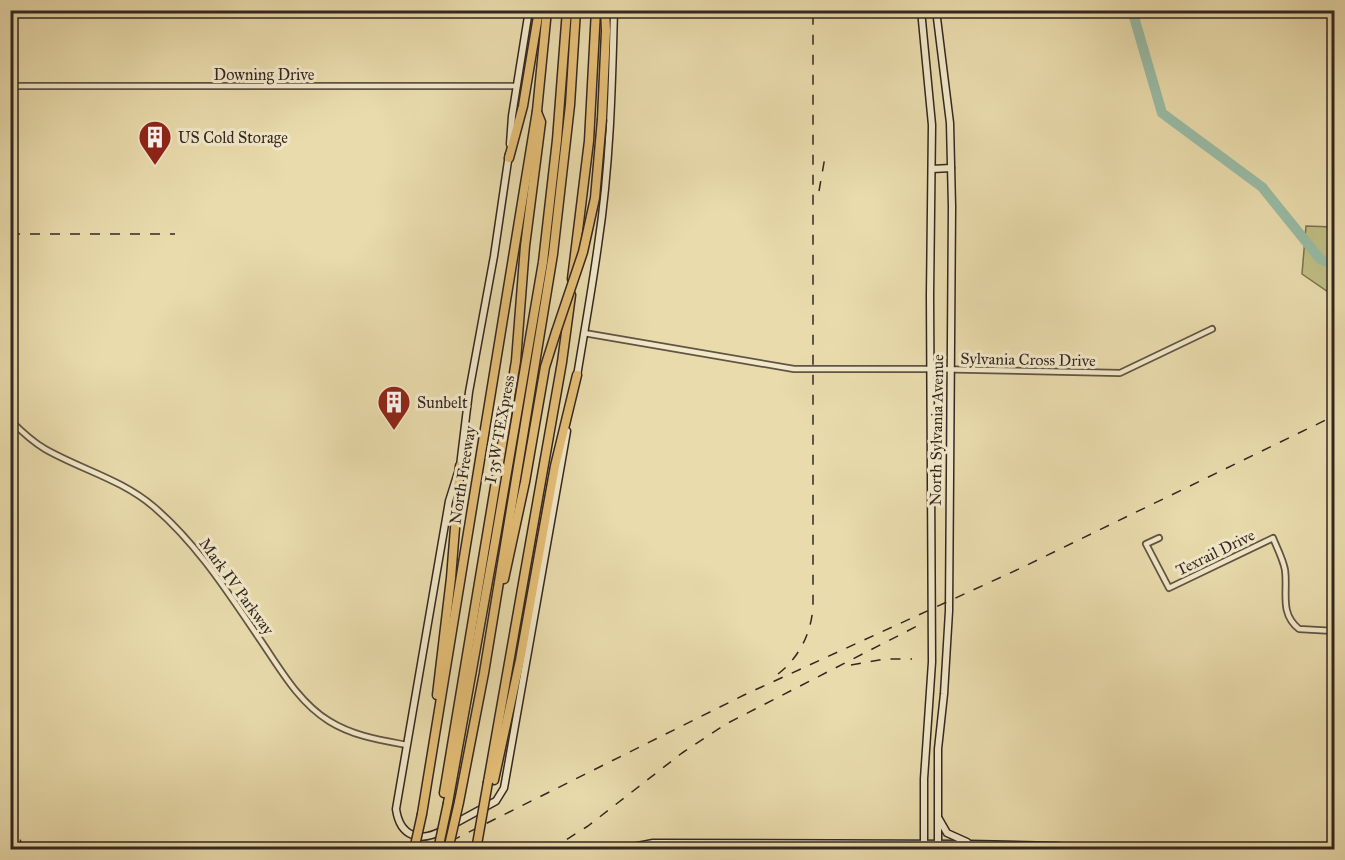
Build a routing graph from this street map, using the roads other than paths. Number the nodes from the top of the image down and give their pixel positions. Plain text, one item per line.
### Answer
1 (529, 10) edge
2 (539, 10) edge
3 (547, 10) edge
4 (567, 10) edge
5 (576, 10) edge
6 (596, 10) edge
7 (605, 10) edge
8 (614, 10) edge
9 (921, 10) edge
10 (936, 10) edge
11 (10, 86) edge
12 (516, 86) junction
13 (537, 111) junction
14 (509, 158) junction
15 (951, 168) junction
16 (932, 169) junction
17 (1212, 329) dead end
18 (584, 333) junction
19 (930, 369) junction
20 (950, 370) junction
21 (577, 375) junction
22 (10, 420) edge
23 (460, 466) junction
24 (1159, 538) dead end
25 (1335, 631) edge
26 (484, 673) junction
27 (944, 694) junction
28 (929, 695) junction
29 (438, 718) junction
30 (407, 745) junction
31 (491, 781) junction
32 (445, 804) junction
33 (938, 815) junction
34 (970, 844) junction
35 (761, 846) edge
36 (924, 846) edge
37 (938, 846) edge
38 (414, 849) edge
39 (438, 849) edge
40 (448, 849) edge
41 (476, 849) edge
42 (617, 849) edge
43 (1095, 849) edge

1 - 12 main road
2 - 14 highway
3 - 13 highway, North Freeway
4 - 32 highway, I 35W TEXpress
5 - 26 highway, I 35W TEXpress
6 - 31 highway
7 - 26 highway, bridge
8 - 18 main road, North Freeway
9 - 16 main road, North Sylvania Avenue
10 - 15 main road, North Sylvania Avenue
11 - 12 street, Downing Drive
12 - 14 main road
13 - 29 highway, North Freeway
13 - 32 highway
14 - 23 main road, North Freeway
15 - 16 main road
15 - 20 main road, North Sylvania Avenue
16 - 19 main road, North Sylvania Avenue
17 - 20 street, Sylvania Cross Drive
18 - 19 street, Sylvania Cross Drive
18 - 21 main road, North Freeway
19 - 20 street, Sylvania Cross Drive
19 - 28 main road, North Sylvania Avenue
20 - 27 main road, North Sylvania Avenue
21 - 30 main road, North Freeway
21 - 31 highway
22 - 30 street, Mark IV Parkway
23 - 29 highway
23 - 30 main road, North Freeway
24 - 25 street, Texrail Drive
26 - 40 highway, I 35W TEXpress, bridge
27 - 28 main road
27 - 33 main road, North Sylvania Avenue
28 - 36 main road, North Sylvania Avenue
29 - 38 highway, North Freeway, bridge
31 - 41 highway, bridge
32 - 39 highway, bridge
33 - 34 main road
33 - 37 main road, North Sylvania Avenue
34 - 37 main road
34 - 43 main road
35 - 36 main road
35 - 42 main road
36 - 37 main road

